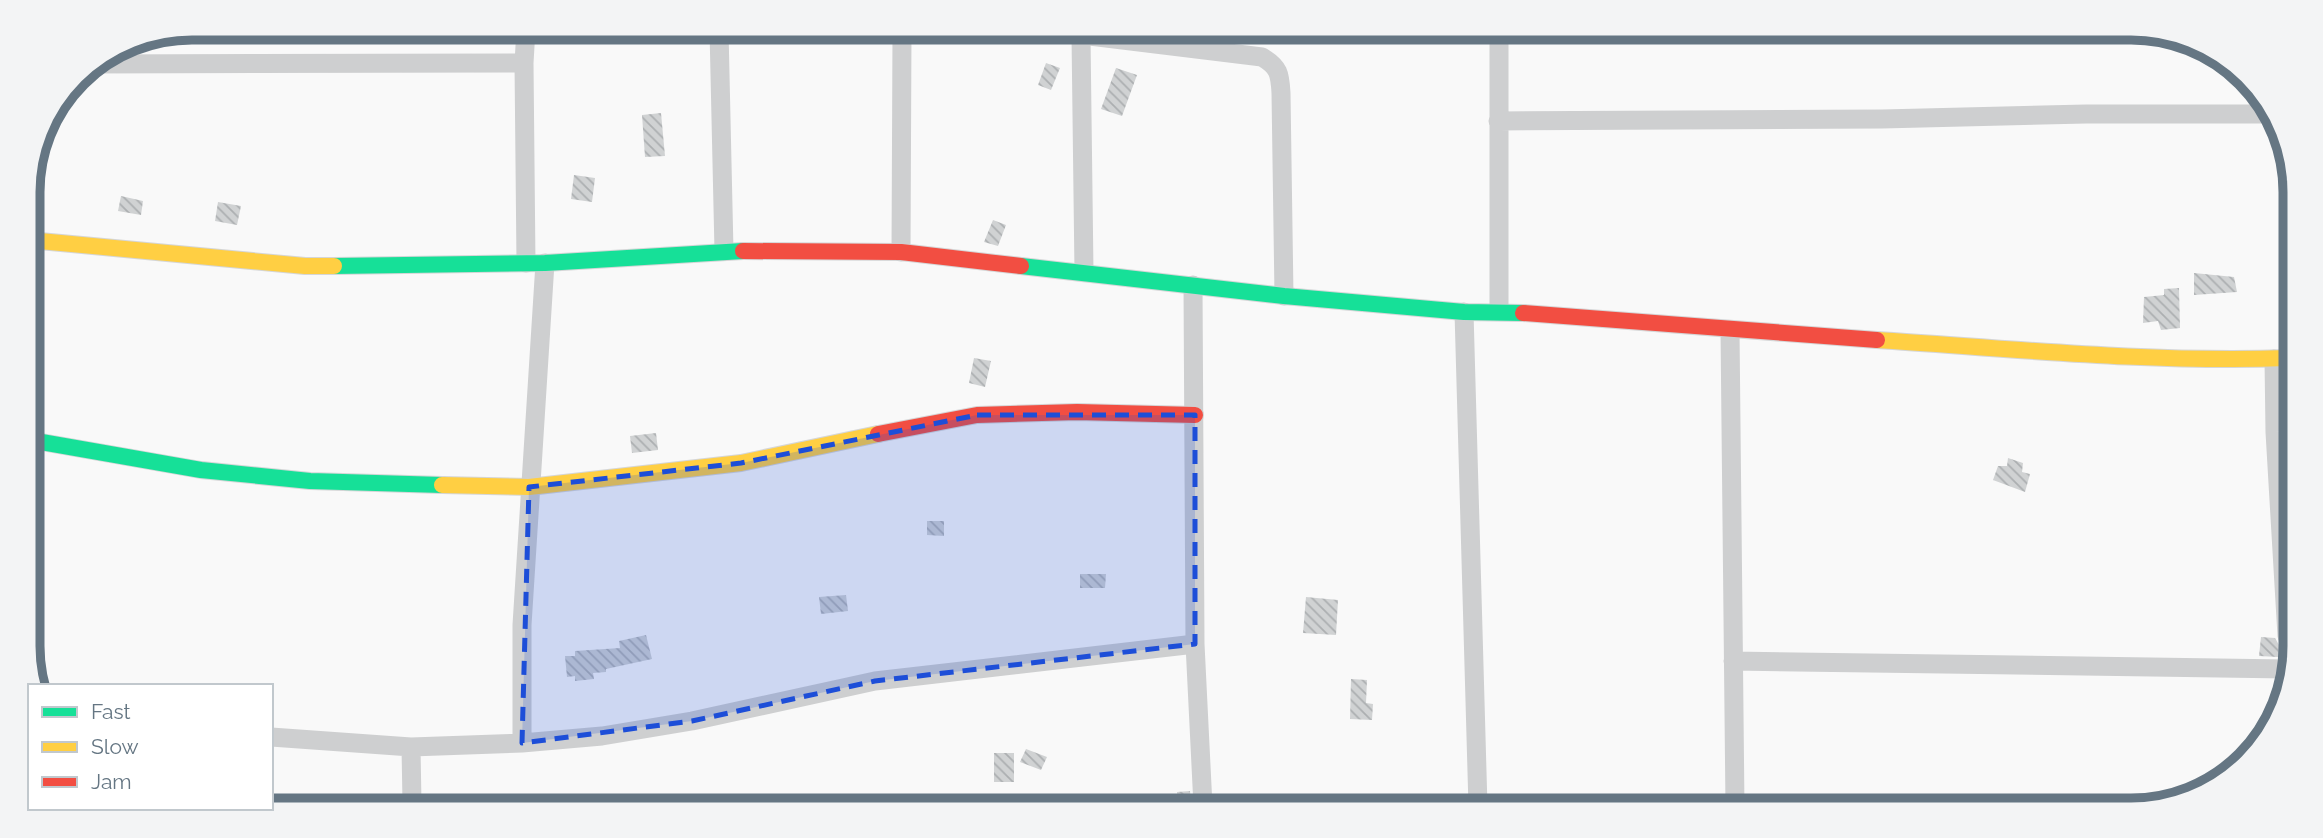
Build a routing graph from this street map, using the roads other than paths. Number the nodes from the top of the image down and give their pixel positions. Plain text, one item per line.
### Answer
1 (1499, 40) edge
2 (525, 41) edge
3 (719, 41) edge
4 (902, 41) edge
5 (1081, 41) edge
6 (1120, 41) edge
7 (524, 63) junction
8 (112, 64) edge
9 (2261, 114) edge
10 (1499, 121) junction
11 (41, 241) edge
12 (724, 251) junction
13 (901, 252) junction
14 (535, 263) junction
15 (1084, 272) junction
16 (1193, 285) junction
17 (1284, 296) junction
18 (1499, 311) junction
19 (1464, 312) junction
20 (1730, 330) junction
21 (2282, 359) edge
22 (1195, 415) junction
23 (2283, 432) edge
24 (40, 442) edge
25 (529, 487) junction
26 (1195, 644) junction
27 (1733, 661) junction
28 (2281, 670) edge
29 (273, 737) edge
30 (522, 743) junction
31 (411, 747) junction
32 (1203, 797) edge
33 (1478, 797) edge
34 (1735, 797) edge
35 (412, 798) edge

1 - 10 street
2 - 7 street
3 - 12 street
4 - 13 street
5 - 15 street
6 - 17 street
7 - 8 street
7 - 14 street
9 - 10 street
10 - 18 street
11 - 14 street
12 - 13 street
12 - 14 street
13 - 15 street
14 - 25 street
15 - 16 street
16 - 17 street
16 - 22 street
17 - 19 street
18 - 19 street
18 - 20 street
19 - 33 street
20 - 21 street
20 - 27 street
21 - 23 street
22 - 25 street
22 - 26 street
24 - 25 street
25 - 30 street
26 - 30 street
26 - 32 street
27 - 28 street
27 - 34 street
29 - 31 street
30 - 31 street
31 - 35 street

